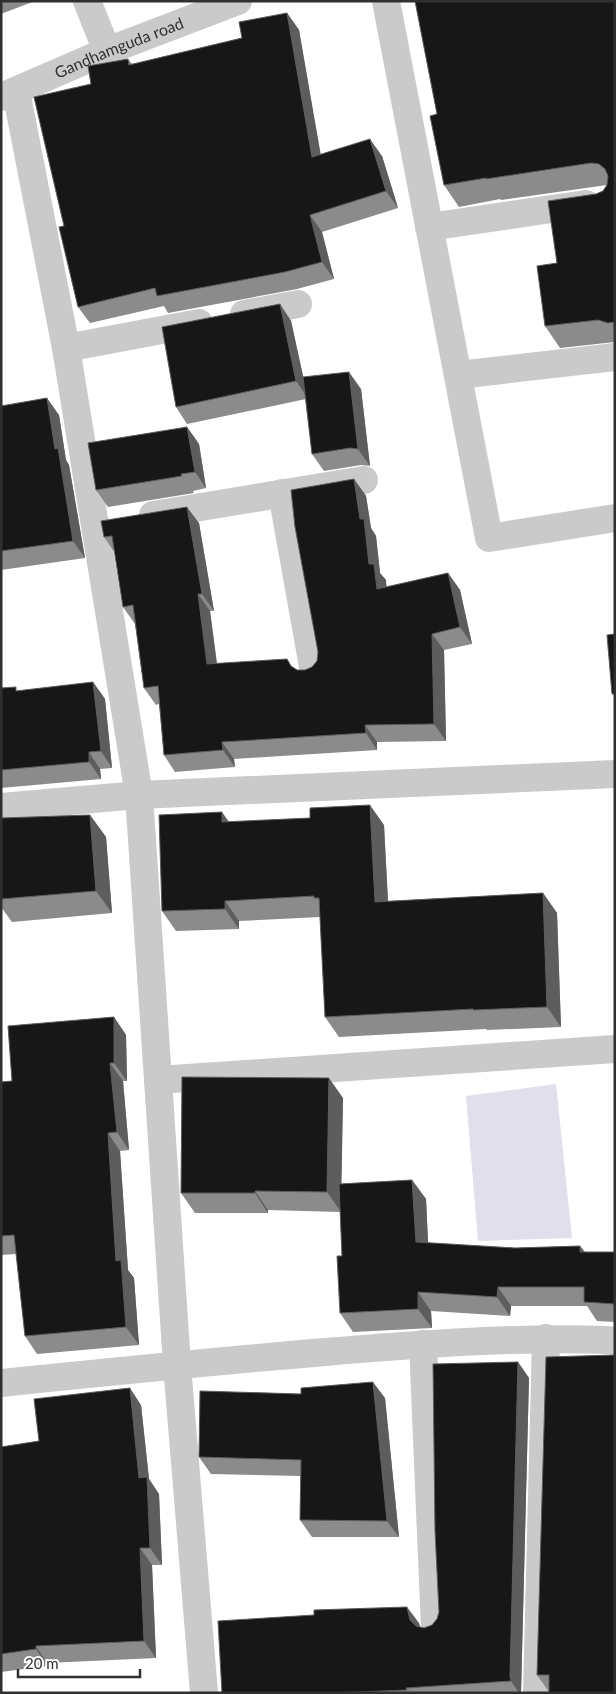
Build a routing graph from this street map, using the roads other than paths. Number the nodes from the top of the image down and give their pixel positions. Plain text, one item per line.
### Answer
1 (87, 1) edge
2 (238, 1) edge
3 (386, 1) edge
4 (107, 51) junction
5 (9, 94) edge
6 (608, 200) edge
7 (429, 227) junction
8 (298, 304) dead end
9 (66, 348) junction
10 (615, 357) edge
11 (458, 375) junction
12 (364, 480) dead end
13 (282, 493) junction
14 (615, 518) edge
15 (111, 522) junction
16 (314, 672) edge
17 (615, 774) edge
18 (139, 795) junction
19 (1, 807) edge
20 (615, 1049) edge
21 (158, 1080) junction
22 (546, 1338) junction
23 (615, 1341) edge
24 (423, 1344) junction
25 (177, 1364) junction
26 (1, 1383) edge
27 (435, 1630) edge
28 (204, 1693) edge
29 (536, 1693) edge

1 - 4 street
2 - 4 street, Gandhamguda road
3 - 7 street
4 - 5 street, Gandhamguda road
5 - 9 street
6 - 7 street
7 - 11 street
8 - 9 street
9 - 15 street
10 - 11 street
11 - 14 street
12 - 13 street
13 - 15 street
13 - 16 street
15 - 18 street
17 - 18 street
18 - 19 street
18 - 21 street
20 - 21 street
21 - 25 street
22 - 23 street
22 - 24 street
22 - 29 street
24 - 25 street
24 - 27 street
25 - 26 street
25 - 28 street

